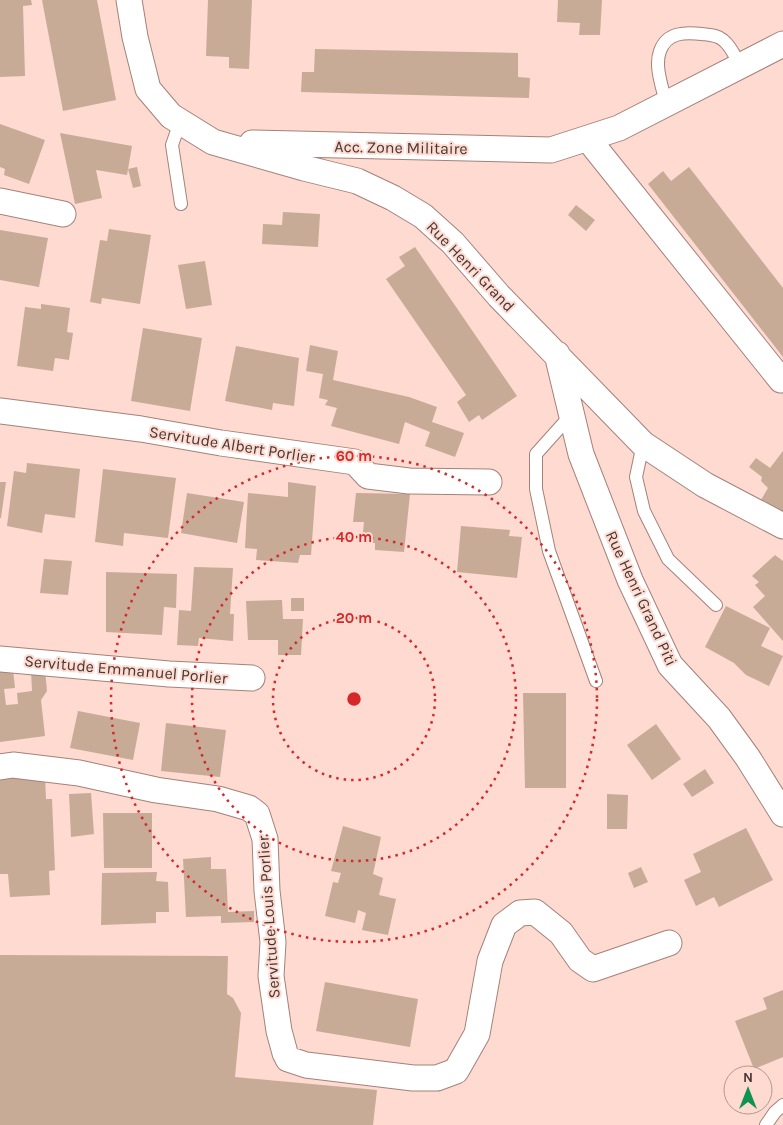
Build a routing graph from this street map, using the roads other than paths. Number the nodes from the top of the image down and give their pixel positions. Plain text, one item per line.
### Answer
1 (129, 0) edge
2 (783, 44) edge
3 (740, 66) junction
4 (666, 104) junction
5 (180, 122) junction
6 (588, 139) junction
7 (213, 142) junction
8 (0, 201) edge
9 (181, 204) dead end
10 (63, 214) dead end
11 (557, 354) junction
12 (781, 380) dead end
13 (0, 411) edge
14 (571, 414) junction
15 (643, 444) junction
16 (490, 482) dead end
17 (783, 526) edge
18 (716, 605) dead end
19 (0, 659) edge
20 (252, 678) dead end
21 (596, 681) dead end
22 (0, 766) edge
23 (783, 814) edge
24 (669, 943) dead end
25 (783, 1105) edge
26 (766, 1125) edge

1 - 5 street, Rue Henri Grand
2 - 3 street, Acc. Zone Militaire
3 - 4 street, Acc. Zone Militaire
3 - 4 lane
4 - 6 street, Acc. Zone Militaire
5 - 7 street, Rue Henri Grand
5 - 9 lane
6 - 7 street, Acc. Zone Militaire
6 - 12 street
7 - 11 street, Rue Henri Grand
8 - 10 street
11 - 14 street, Rue Henri Grand Piti
11 - 15 street, Rue Henri Grand
13 - 16 street, Servitude Albert Porlier
14 - 21 lane
14 - 23 street, Rue Henri Grand Piti
15 - 17 street, Rue Henri Grand
15 - 18 lane
19 - 20 street, Servitude Emmanuel Porlier
22 - 24 street, Servitude Louis Porlier
25 - 26 lane

